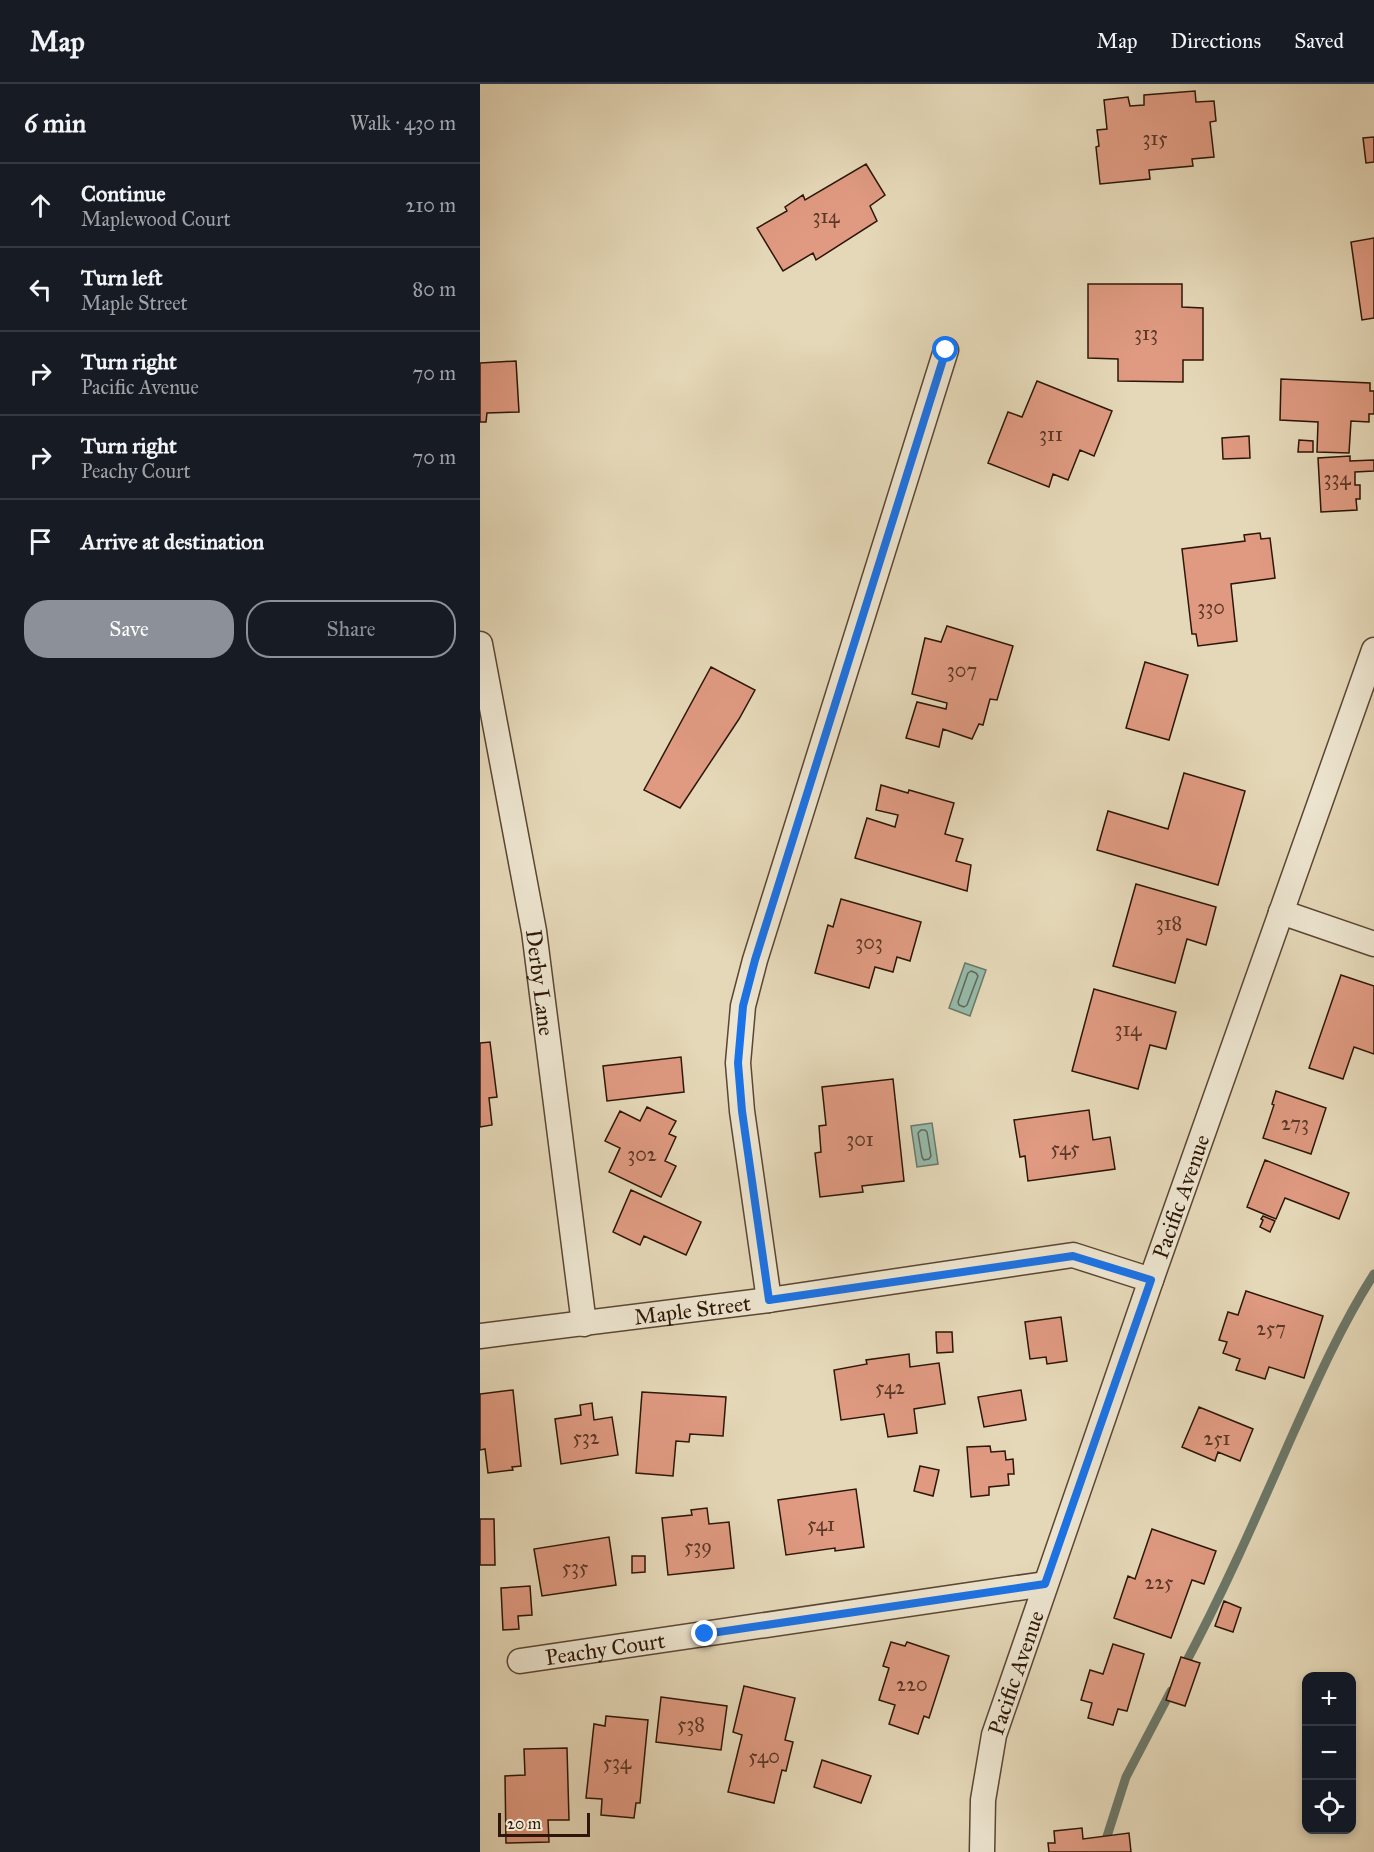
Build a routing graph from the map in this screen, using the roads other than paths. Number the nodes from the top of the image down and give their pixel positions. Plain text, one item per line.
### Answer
1 (946, 350) dead end
2 (480, 644) edge
3 (1374, 650) edge
4 (1281, 912) junction
5 (1374, 944) edge
6 (1151, 1280) junction
7 (769, 1300) junction
8 (584, 1324) junction
9 (480, 1336) edge
10 (1045, 1584) junction
11 (520, 1661) dead end
12 (982, 1852) edge

1 - 7 street
2 - 8 street, Derby Lane
3 - 4 street, Pacific Avenue
4 - 5 street
4 - 6 street, Pacific Avenue
6 - 7 street, Maple Street
6 - 10 street, Pacific Avenue
7 - 8 street, Maple Street
8 - 9 street, Maple Street
10 - 11 street, Peachy Court
10 - 12 street, Pacific Avenue

